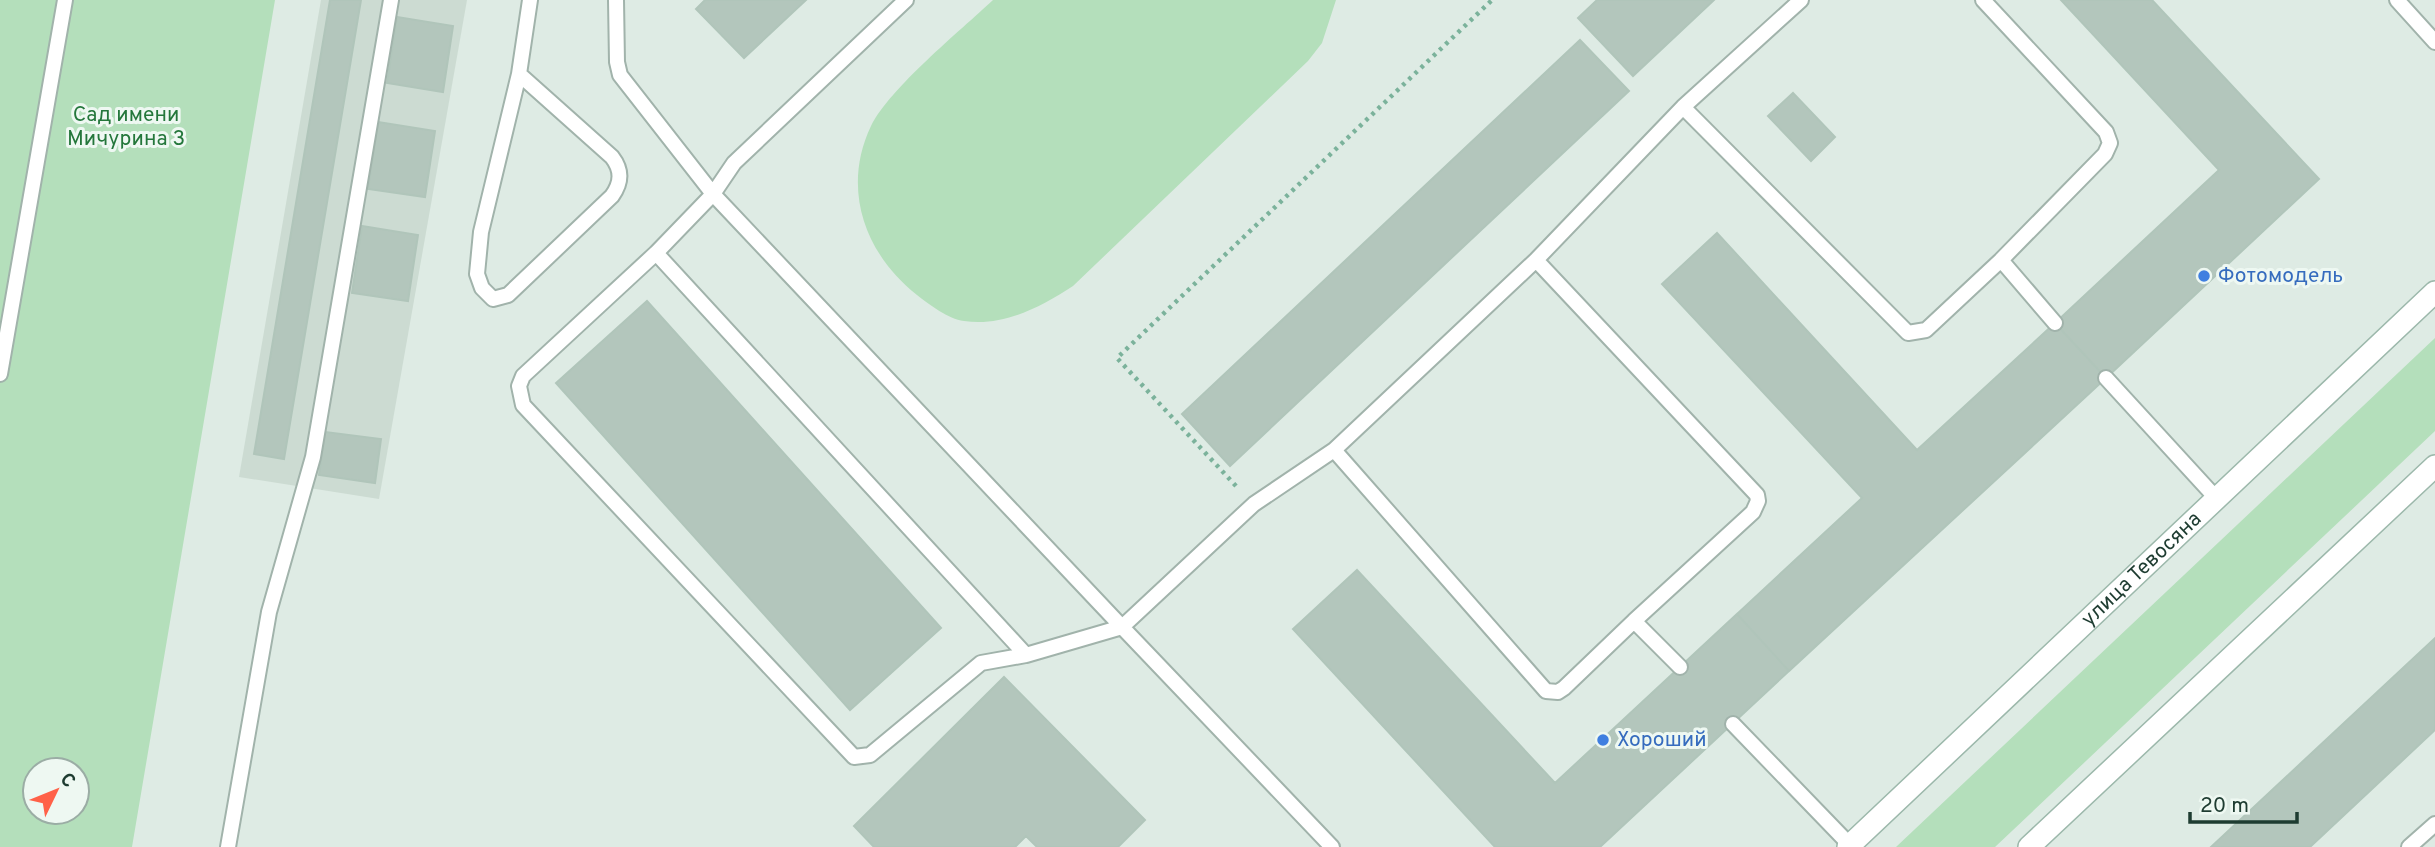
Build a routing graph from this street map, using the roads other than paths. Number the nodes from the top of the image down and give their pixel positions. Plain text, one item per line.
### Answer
1 (65, 0) edge
2 (391, 0) edge
3 (530, 0) edge
4 (627, 0) edge
5 (906, 0) edge
6 (1801, 0) edge
7 (1983, 0) edge
8 (2397, 0) edge
9 (616, 6) edge
10 (2435, 42) edge
11 (519, 74) junction
12 (1683, 107) junction
13 (713, 194) junction
14 (656, 253) junction
15 (1536, 260) junction
16 (2001, 260) junction
17 (2435, 292) edge
18 (2055, 323) dead end
19 (0, 374) edge
20 (2106, 378) dead end
21 (1334, 450) junction
22 (2435, 466) edge
23 (2216, 498) junction
24 (1634, 621) junction
25 (1122, 627) junction
26 (1026, 655) junction
27 (1680, 667) dead end
28 (1733, 724) dead end
29 (2435, 824) edge
30 (1327, 846) edge
31 (1849, 846) edge
32 (229, 847) edge
33 (2029, 847) edge
34 (2409, 847) edge

1 - 19 lane
2 - 32 lane
3 - 11 lane
4 - 9 lane
5 - 13 lane
6 - 12 lane
7 - 16 lane
8 - 10 lane
9 - 13 lane
11 - 11 lane
12 - 15 lane
12 - 16 lane
13 - 14 lane
13 - 25 lane
14 - 26 lane
14 - 26 lane
15 - 21 lane
15 - 24 lane
16 - 18 lane
17 - 23 main road, улица Тевосяна
20 - 23 lane
21 - 24 lane
21 - 25 lane
22 - 33 main road
23 - 31 main road, улица Тевосяна
24 - 27 lane
25 - 26 lane
25 - 30 lane
28 - 31 lane
29 - 34 lane

